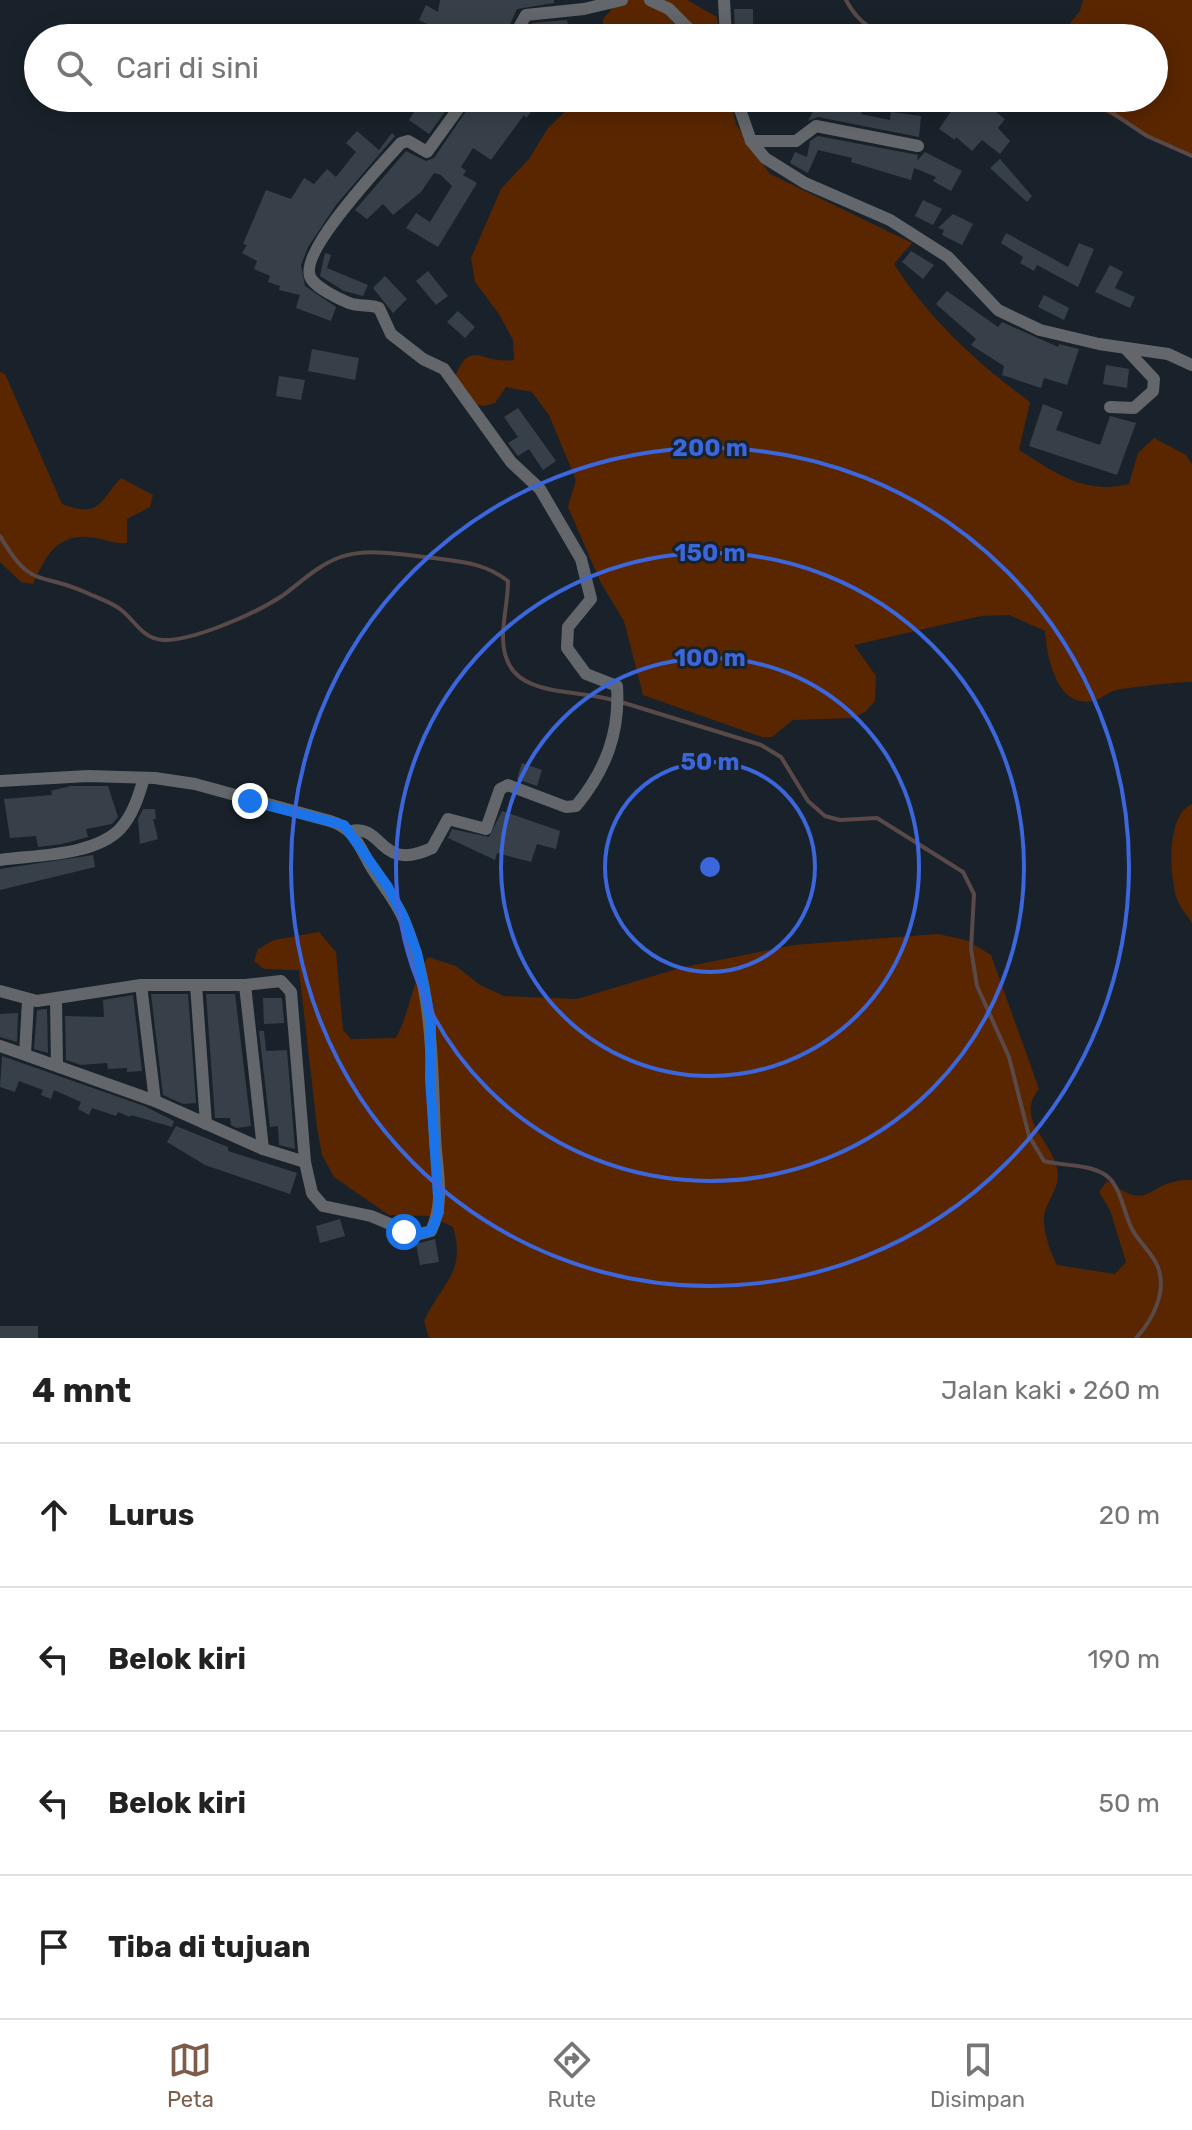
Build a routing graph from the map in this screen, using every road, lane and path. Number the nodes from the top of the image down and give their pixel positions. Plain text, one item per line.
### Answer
1 (622, 0) edge
2 (650, 0) edge
3 (724, 0) edge
4 (521, 24) edge
5 (684, 24) edge
6 (725, 24) edge
7 (456, 112) edge
8 (741, 112) edge
9 (751, 141) junction
10 (918, 146) dead end
11 (1125, 348) junction
12 (1192, 365) edge
13 (1110, 407) dead end
14 (144, 778) junction
15 (0, 781) edge
16 (351, 831) junction
17 (0, 860) edge
18 (141, 985) junction
19 (196, 985) junction
20 (245, 985) junction
21 (0, 991) edge
22 (56, 1000) junction
23 (28, 1001) junction
24 (0, 1046) edge
25 (25, 1054) junction
26 (57, 1065) junction
27 (155, 1101) junction
28 (206, 1124) junction
29 (263, 1149) junction
30 (305, 1162) junction

1 - 4 street
2 - 5 street
3 - 6 street
7 - 16 street
8 - 9 street
9 - 10 street
9 - 11 street
11 - 12 street
11 - 13 street
14 - 15 street
14 - 16 street
14 - 17 street
16 - 30 street
18 - 19 street
18 - 22 street
18 - 27 street
19 - 20 street
19 - 28 street
20 - 29 street
20 - 30 street
21 - 23 street
22 - 23 street
22 - 26 street
23 - 25 street
24 - 25 street
25 - 26 street
26 - 27 street
27 - 28 street
28 - 29 street
29 - 30 street

